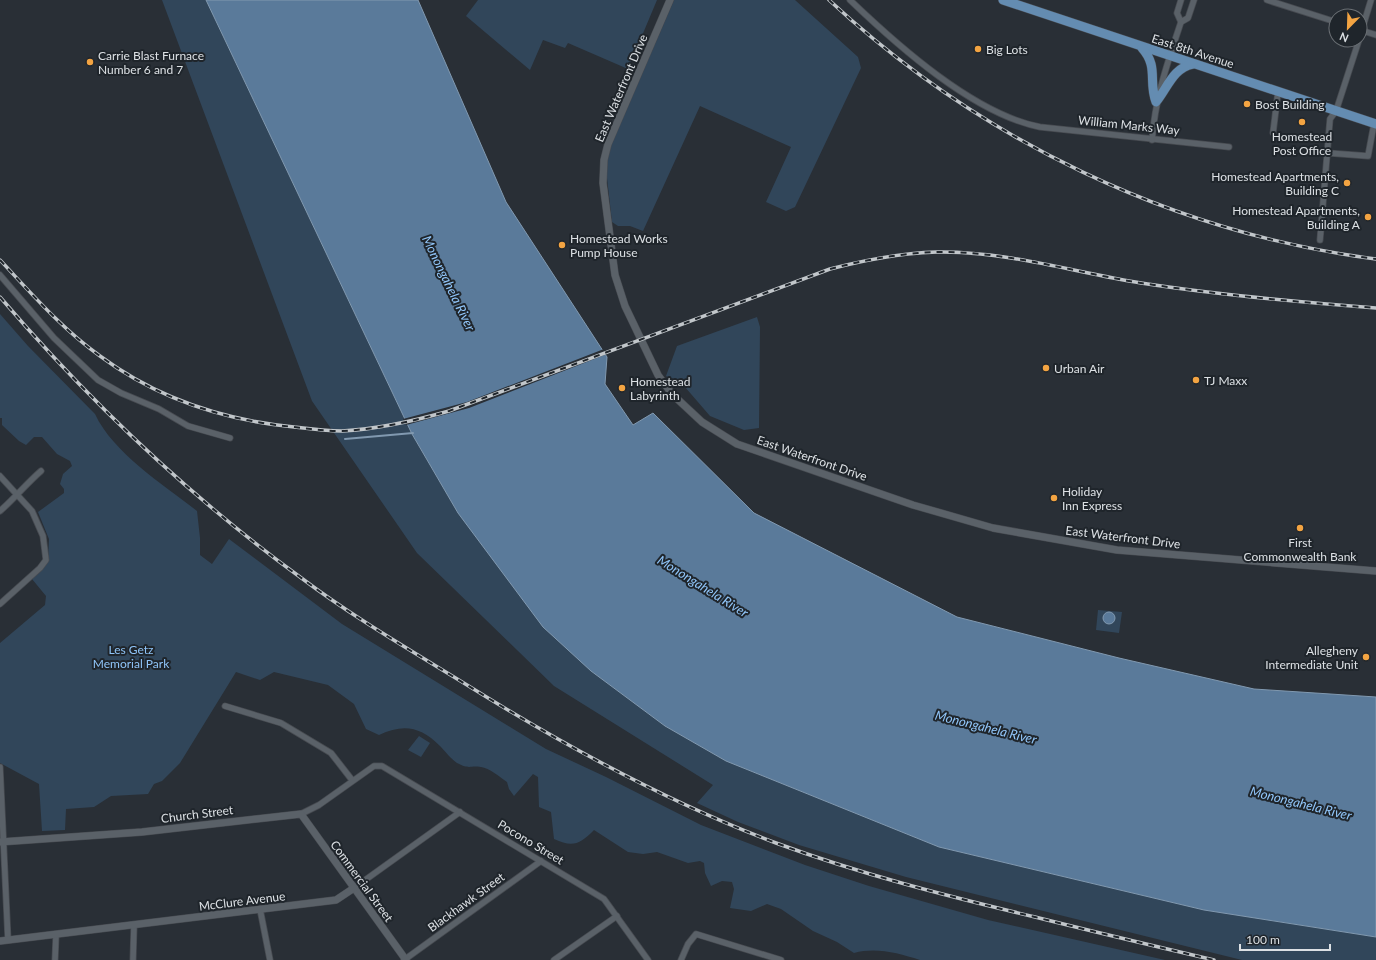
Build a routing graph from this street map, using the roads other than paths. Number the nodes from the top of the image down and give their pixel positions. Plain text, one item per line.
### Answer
1 (670, 0) edge
2 (850, 0) edge
3 (1003, 0) edge
4 (1181, 0) edge
5 (1194, 0) edge
6 (1267, 0) edge
7 (1371, 0) edge
8 (1023, 3) edge
9 (1368, 10) edge
10 (1328, 19) edge
11 (1181, 22) junction
12 (1141, 47) junction
13 (1356, 48) edge
14 (1169, 56) junction
15 (1193, 64) junction
16 (1278, 92) junction
17 (1156, 102) junction
18 (1336, 110) junction
19 (1375, 124) edge
20 (1272, 132) dead end
21 (1152, 140) junction
22 (1229, 147) dead end
23 (1328, 153) junction
24 (1320, 240) dead end
25 (0, 275) edge
26 (230, 438) dead end
27 (41, 471) dead end
28 (0, 476) edge
29 (16, 495) junction
30 (0, 512) edge
31 (1376, 571) edge
32 (0, 604) edge
33 (225, 706) dead end
34 (382, 766) joint
35 (0, 768) edge
36 (352, 780) junction
37 (460, 812) junction
38 (301, 814) junction
39 (2, 841) edge
40 (541, 861) junction
41 (354, 888) junction
42 (260, 909) junction
43 (617, 916) junction
44 (134, 925) junction
45 (56, 935) junction
46 (4, 941) edge
47 (55, 960) edge
48 (133, 960) edge
49 (270, 960) edge
50 (405, 960) edge
51 (554, 960) edge
52 (648, 960) edge
53 (681, 960) edge
54 (781, 960) edge

1 - 31 street, East Waterfront Drive
2 - 21 street, William Marks Way
3 - 8 main road, East 8th Avenue
4 - 11 street
5 - 11 street
6 - 10 street
7 - 9 street
8 - 12 main road, East 8th Avenue
11 - 14 street
12 - 14 main road, East 8th Avenue
12 - 17 main road
13 - 18 street
14 - 15 main road, East 8th Avenue
14 - 17 street
15 - 16 main road, East 8th Avenue
15 - 17 main road
16 - 18 main road, East 8th Avenue
16 - 20 street
17 - 21 street
18 - 19 main road, East 8th Avenue
18 - 23 street
19 - 23 street
21 - 22 street, William Marks Way
23 - 24 street
25 - 26 street
27 - 29 street
28 - 29 street
29 - 30 street
29 - 32 street
33 - 36 street
34 - 36 street, Church Street
34 - 37 street, Pocono Street
35 - 39 street
36 - 38 street, Church Street
37 - 40 street, Pocono Street
37 - 41 street, McClure Avenue
38 - 39 street, Church Street
38 - 41 street, Commercial Street
39 - 46 street
40 - 43 street, Pocono Street
40 - 50 street, Blackhawk Street
41 - 42 street, McClure Avenue
41 - 50 street, Commercial Street
42 - 44 street, McClure Avenue
42 - 49 street
43 - 51 street
43 - 52 street, Pocono Street
44 - 45 street, McClure Avenue
44 - 48 street
45 - 46 street, McClure Avenue
45 - 47 street
53 - 54 street

